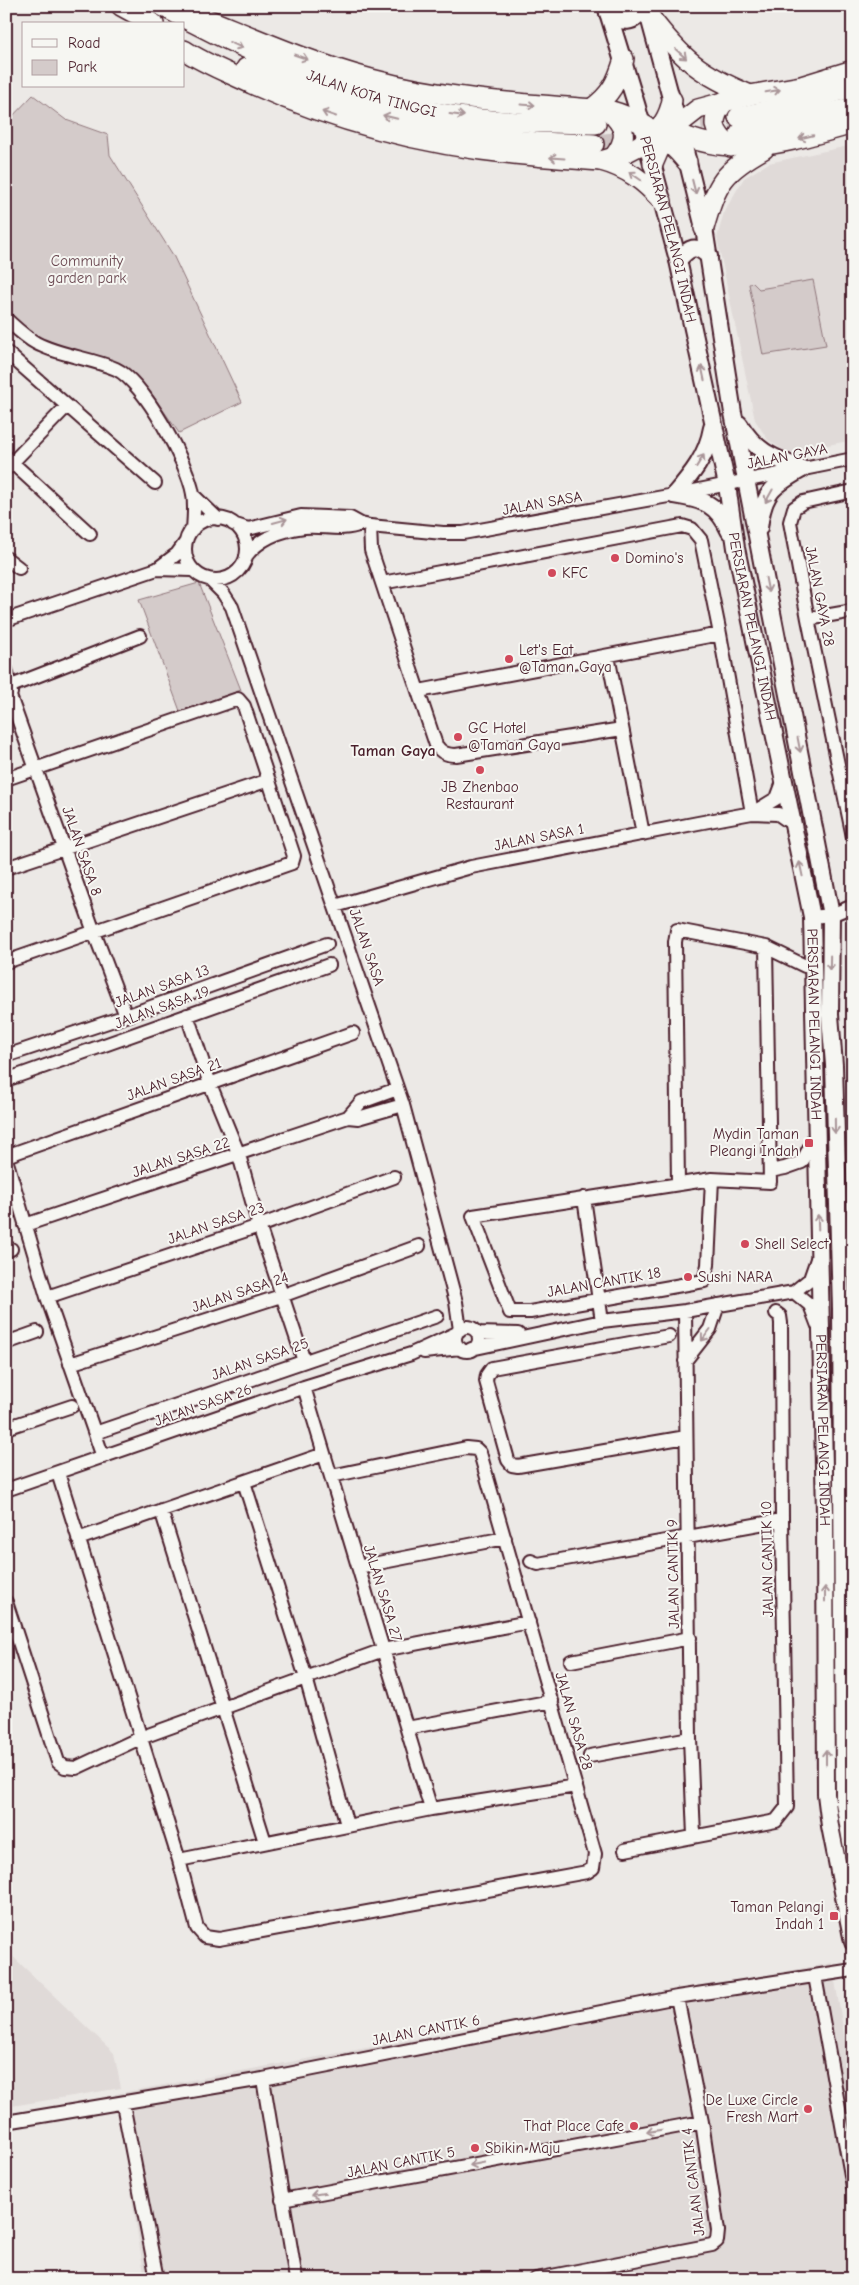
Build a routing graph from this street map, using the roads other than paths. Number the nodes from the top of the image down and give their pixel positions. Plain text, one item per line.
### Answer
1 (120, 6) edge
2 (162, 6) edge
3 (175, 6) edge
4 (607, 10) edge
5 (645, 10) edge
6 (141, 22) edge
7 (150, 22) edge
8 (185, 39) edge
9 (185, 51) edge
10 (624, 60) junction
11 (853, 70) edge
12 (853, 87) edge
13 (750, 95) junction
14 (672, 100) joint
15 (724, 102) junction
16 (853, 107) edge
17 (598, 114) junction
18 (853, 124) edge
19 (659, 128) junction
20 (736, 132) junction
21 (770, 146) junction
22 (603, 154) junction
23 (687, 162) joint
24 (653, 164) joint
25 (662, 201) junction
26 (704, 228) junction
27 (709, 256) junction
28 (678, 260) junction
29 (6, 319) edge
30 (6, 352) edge
31 (67, 406) junction
32 (733, 413) junction
33 (713, 421) junction
34 (853, 459) edge
35 (8, 463) edge
36 (802, 469) junction
37 (747, 480) junction
38 (155, 484) dead end
39 (727, 484) junction
40 (853, 491) edge
41 (194, 495) junction
42 (674, 495) junction
43 (218, 519) junction
44 (233, 524) junction
45 (366, 525) junction
46 (193, 528) junction
47 (90, 534) dead end
48 (758, 538) junction
49 (185, 543) junction
50 (736, 548) junction
51 (246, 556) junction
52 (6, 558) edge
53 (19, 568) dead end
54 (157, 569) junction
55 (192, 570) junction
56 (237, 572) junction
57 (210, 580) junction
58 (382, 583) junction
59 (232, 607) junction
60 (853, 611) edge
61 (808, 619) junction
62 (6, 620) edge
63 (720, 634) junction
64 (140, 636) dead end
65 (608, 656) junction
66 (6, 669) edge
67 (8, 689) edge
68 (419, 691) junction
69 (622, 729) junction
70 (37, 769) junction
71 (6, 779) edge
72 (270, 780) junction
73 (784, 782) junction
74 (752, 813) junction
75 (791, 823) junction
76 (643, 834) junction
77 (853, 837) edge
78 (64, 848) junction
79 (6, 868) edge
80 (335, 906) junction
81 (853, 906) edge
82 (832, 914) junction
83 (812, 916) junction
84 (94, 932) junction
85 (327, 944) dead end
86 (766, 947) junction
87 (6, 962) edge
88 (329, 965) dead end
89 (813, 966) junction
90 (187, 1015) junction
91 (126, 1016) junction
92 (353, 1033) dead end
93 (6, 1056) edge
94 (6, 1080) edge
95 (210, 1084) junction
96 (397, 1089) junction
97 (403, 1105) junction
98 (348, 1117) junction
99 (816, 1136) junction
100 (239, 1155) junction
101 (6, 1158) edge
102 (770, 1176) junction
103 (394, 1177) dead end
104 (712, 1179) junction
105 (678, 1183) junction
106 (584, 1198) junction
107 (24, 1225) junction
108 (259, 1226) junction
109 (419, 1246) dead end
110 (819, 1252) junction
111 (794, 1292) junction
112 (284, 1295) junction
113 (48, 1297) junction
114 (598, 1300) junction
115 (718, 1305) junction
116 (686, 1310) junction
117 (776, 1313) dead end
118 (437, 1316) dead end
119 (602, 1321) junction
120 (467, 1331) junction
121 (37, 1332) dead end
122 (536, 1334) junction
123 (821, 1335) junction
124 (669, 1336) dead end
125 (6, 1343) edge
126 (466, 1348) junction
127 (411, 1354) junction
128 (304, 1361) junction
129 (685, 1361) junction
130 (70, 1364) junction
131 (304, 1387) junction
132 (72, 1406) dead end
133 (6, 1428) edge
134 (95, 1433) junction
135 (686, 1437) junction
136 (324, 1454) junction
137 (104, 1458) junction
138 (58, 1473) junction
139 (331, 1476) junction
140 (244, 1482) junction
141 (6, 1490) edge
142 (161, 1510) junction
143 (782, 1520) junction
144 (689, 1535) junction
145 (505, 1538) junction
146 (78, 1539) junction
147 (531, 1560) dead end
148 (358, 1567) junction
149 (6, 1602) edge
150 (529, 1622) junction
151 (10, 1625) edge
152 (690, 1638) junction
153 (383, 1650) junction
154 (571, 1661) dead end
155 (306, 1678) junction
156 (552, 1701) junction
157 (224, 1708) junction
158 (407, 1728) junction
159 (140, 1738) junction
160 (690, 1738) junction
161 (849, 1752) edge
162 (590, 1756) dead end
163 (576, 1786) junction
164 (848, 1801) edge
165 (827, 1805) junction
166 (431, 1809) junction
167 (850, 1822) edge
168 (346, 1825) junction
169 (830, 1826) junction
170 (694, 1836) junction
171 (265, 1842) junction
172 (625, 1850) dead end
173 (853, 1853) edge
174 (179, 1860) junction
175 (853, 1942) edge
176 (853, 1970) edge
177 (815, 1976) junction
178 (677, 1997) junction
179 (263, 2079) junction
180 (123, 2104) junction
181 (6, 2122) edge
182 (702, 2122) junction
183 (853, 2186) edge
184 (282, 2200) junction
185 (157, 2279) edge
186 (296, 2279) edge
187 (536, 2279) edge

1 - 6 highway
1 - 7 highway
2 -> 17 highway, JALAN KOTA TINGGI
3 -> 17 highway
4 - 5 main road
4 - 10 main road
5 -> 13 highway
5 - 14 main road
22 -> 8 highway, JALAN KOTA TINGGI
22 -> 9 highway
10 - 17 highway
10 - 19 main road
13 -> 11 highway
12 - 20 highway
13 - 15 highway
14 - 19 highway
15 - 19 highway
15 - 20 highway
16 - 20 highway
17 - 19 highway
17 - 22 highway
18 -> 21 highway
19 - 20 highway
19 - 22 highway
19 - 23 highway
19 - 24 highway
20 - 21 highway
21 - 26 highway
25 -> 22 highway
23 -> 26 main road, PERSIARAN PELANGI INDAH
24 - 25 main road, PERSIARAN PELANGI INDAH
25 - 28 main road, PERSIARAN PELANGI INDAH
26 - 27 main road, PERSIARAN PELANGI INDAH
27 - 28 main road
27 - 32 main road, PERSIARAN PELANGI INDAH
33 -> 28 main road, PERSIARAN PELANGI INDAH
29 - 41 street
30 - 31 street
31 - 35 street
31 - 38 street
32 - 36 main road
32 - 37 main road, PERSIARAN PELANGI INDAH
33 - 39 main road, PERSIARAN PELANGI INDAH
42 -> 33 main road
34 - 36 street, JALAN GAYA
35 - 47 street
36 - 37 street, JALAN GAYA
36 -> 48 main road
37 - 39 street, JALAN GAYA
37 - 48 main road, PERSIARAN PELANGI INDAH
39 - 42 street, JALAN SASA
39 - 50 main road, PERSIARAN PELANGI INDAH
40 - 61 street, JALAN GAYA 28
41 - 43 street
41 - 46 street
42 - 45 street, JALAN SASA
42 - 50 main road
43 - 44 street
43 - 46 street
44 -> 45 street, JALAN SASA
44 - 51 street
45 - 51 street, JALAN SASA
45 - 58 street
46 - 49 street
48 -> 82 main road, PERSIARAN PELANGI INDAH
49 - 54 street
49 - 55 street
50 - 73 main road, PERSIARAN PELANGI INDAH
51 - 56 street
52 - 53 street
54 - 55 street
54 - 62 street
55 - 57 street
56 - 57 street
56 - 59 street, JALAN SASA
57 - 59 street, JALAN SASA
58 - 63 street
58 - 68 street
59 - 80 street, JALAN SASA
60 - 61 street
61 - 77 street, JALAN GAYA 28
63 - 65 street
63 - 74 street
64 - 67 street
65 - 68 street
65 - 69 street
66 - 67 street, JALAN SASA 8
67 - 70 street, JALAN SASA 8
68 - 69 street
69 - 76 street
70 - 71 street
70 - 72 street
70 - 78 street, JALAN SASA 8
72 - 78 street
72 - 84 street
73 - 74 street, JALAN SASA 1
73 - 75 main road, PERSIARAN PELANGI INDAH
74 - 75 street, JALAN SASA 1
74 - 76 street, JALAN SASA 1
83 -> 75 main road, PERSIARAN PELANGI INDAH
76 - 80 street, JALAN SASA 1
78 - 79 street
78 - 84 street, JALAN SASA 8
80 - 96 street, JALAN SASA
81 - 82 street
82 - 83 street
82 -> 161 main road, PERSIARAN PELANGI INDAH
83 - 89 main road, PERSIARAN PELANGI INDAH
84 - 87 street
84 - 91 street, JALAN SASA 8
85 - 91 street, JALAN SASA 13
86 - 89 street
86 - 102 street
86 - 105 street
88 - 90 street, JALAN SASA 19
89 - 99 main road, PERSIARAN PELANGI INDAH
90 - 94 street, JALAN SASA 19
90 - 95 street
91 - 93 street, JALAN SASA 13
92 - 95 street, JALAN SASA 21
95 - 100 street
95 - 101 street, JALAN SASA 21
96 - 97 street, JALAN SASA
96 - 98 street, JALAN SASA 22
97 - 98 street, JALAN SASA 22
97 - 120 street, JALAN SASA
98 - 100 street, JALAN SASA 22
99 - 102 street
110 -> 99 main road, PERSIARAN PELANGI INDAH
100 - 107 street, JALAN SASA 22
100 - 108 street
101 - 107 street
102 - 104 street
103 - 108 street, JALAN SASA 23
104 - 105 street
104 - 114 street, JALAN CANTIK 18
105 - 106 street
106 - 114 street
106 - 114 street, JALAN CANTIK 18
107 - 113 street
108 - 112 street
108 - 113 street, JALAN SASA 23
109 - 112 street, JALAN SASA 24
110 - 111 street
110 - 123 main road, PERSIARAN PELANGI INDAH
111 - 115 street
111 - 123 street
112 - 128 street
112 - 130 street, JALAN SASA 24
113 - 130 street
114 - 119 street
115 - 116 street
115 -> 129 street
116 - 119 street
116 - 129 street, JALAN CANTIK 9
117 - 143 street, JALAN CANTIK 10
118 - 128 street, JALAN SASA 25
119 - 122 street
120 - 122 street
120 - 126 street
120 - 126 street
120 - 127 street, JALAN SASA 26
121 - 125 street
122 - 126 street, JALAN SASA 26
165 -> 123 main road, PERSIARAN PELANGI INDAH
124 - 135 street
126 - 127 street, JALAN SASA 26
127 - 131 street, JALAN SASA 26
128 - 134 street, JALAN SASA 25
129 - 135 street, JALAN CANTIK 9
130 - 134 street
131 - 136 street, JALAN SASA 27
131 - 137 street, JALAN SASA 26
132 - 133 street
134 - 137 street
135 - 144 street, JALAN CANTIK 9
136 - 139 street, JALAN SASA 27
136 - 140 street
137 - 138 street, JALAN SASA 26
138 - 141 street, JALAN SASA 26
138 - 146 street
139 - 145 street, JALAN SASA 28
139 - 148 street, JALAN SASA 27
140 - 142 street
140 - 155 street
142 - 146 street
142 - 157 street
143 - 144 street
143 - 170 street, JALAN CANTIK 10
144 - 147 street
144 - 152 street, JALAN CANTIK 9
145 - 148 street
145 - 150 street, JALAN SASA 28
146 - 159 street
148 - 153 street, JALAN SASA 27
149 - 151 street
150 - 153 street
150 - 156 street, JALAN SASA 28
151 - 159 street
152 - 154 street
152 - 160 street, JALAN CANTIK 9
153 - 155 street
153 - 158 street, JALAN SASA 27
155 - 157 street
155 - 168 street
156 - 158 street
156 - 163 street, JALAN SASA 28
157 - 159 street
157 - 171 street
158 - 166 street, JALAN SASA 27
159 - 174 street
160 - 162 street
160 - 170 street, JALAN CANTIK 9
161 - 164 main road, PERSIARAN PELANGI INDAH
163 - 166 street, JALAN SASA 28
163 - 174 street
164 - 165 street
164 - 167 main road, PERSIARAN PELANGI INDAH
165 - 169 main road, PERSIARAN PELANGI INDAH
166 - 168 street, JALAN SASA 28
167 - 169 street
167 - 173 main road, PERSIARAN PELANGI INDAH
168 - 171 street, JALAN SASA 28
169 - 175 main road, PERSIARAN PELANGI INDAH
170 - 172 street
171 - 174 street, JALAN SASA 28
176 - 177 street, JALAN CANTIK 6
177 - 178 street, JALAN CANTIK 6
177 - 183 street
178 - 179 street, JALAN CANTIK 6
178 - 182 street, JALAN CANTIK 4
179 - 180 street, JALAN CANTIK 6
179 - 184 street
180 - 181 street, JALAN CANTIK 6
180 - 185 street
182 -> 184 street, JALAN CANTIK 5
182 - 187 street, JALAN CANTIK 4
184 - 186 street

